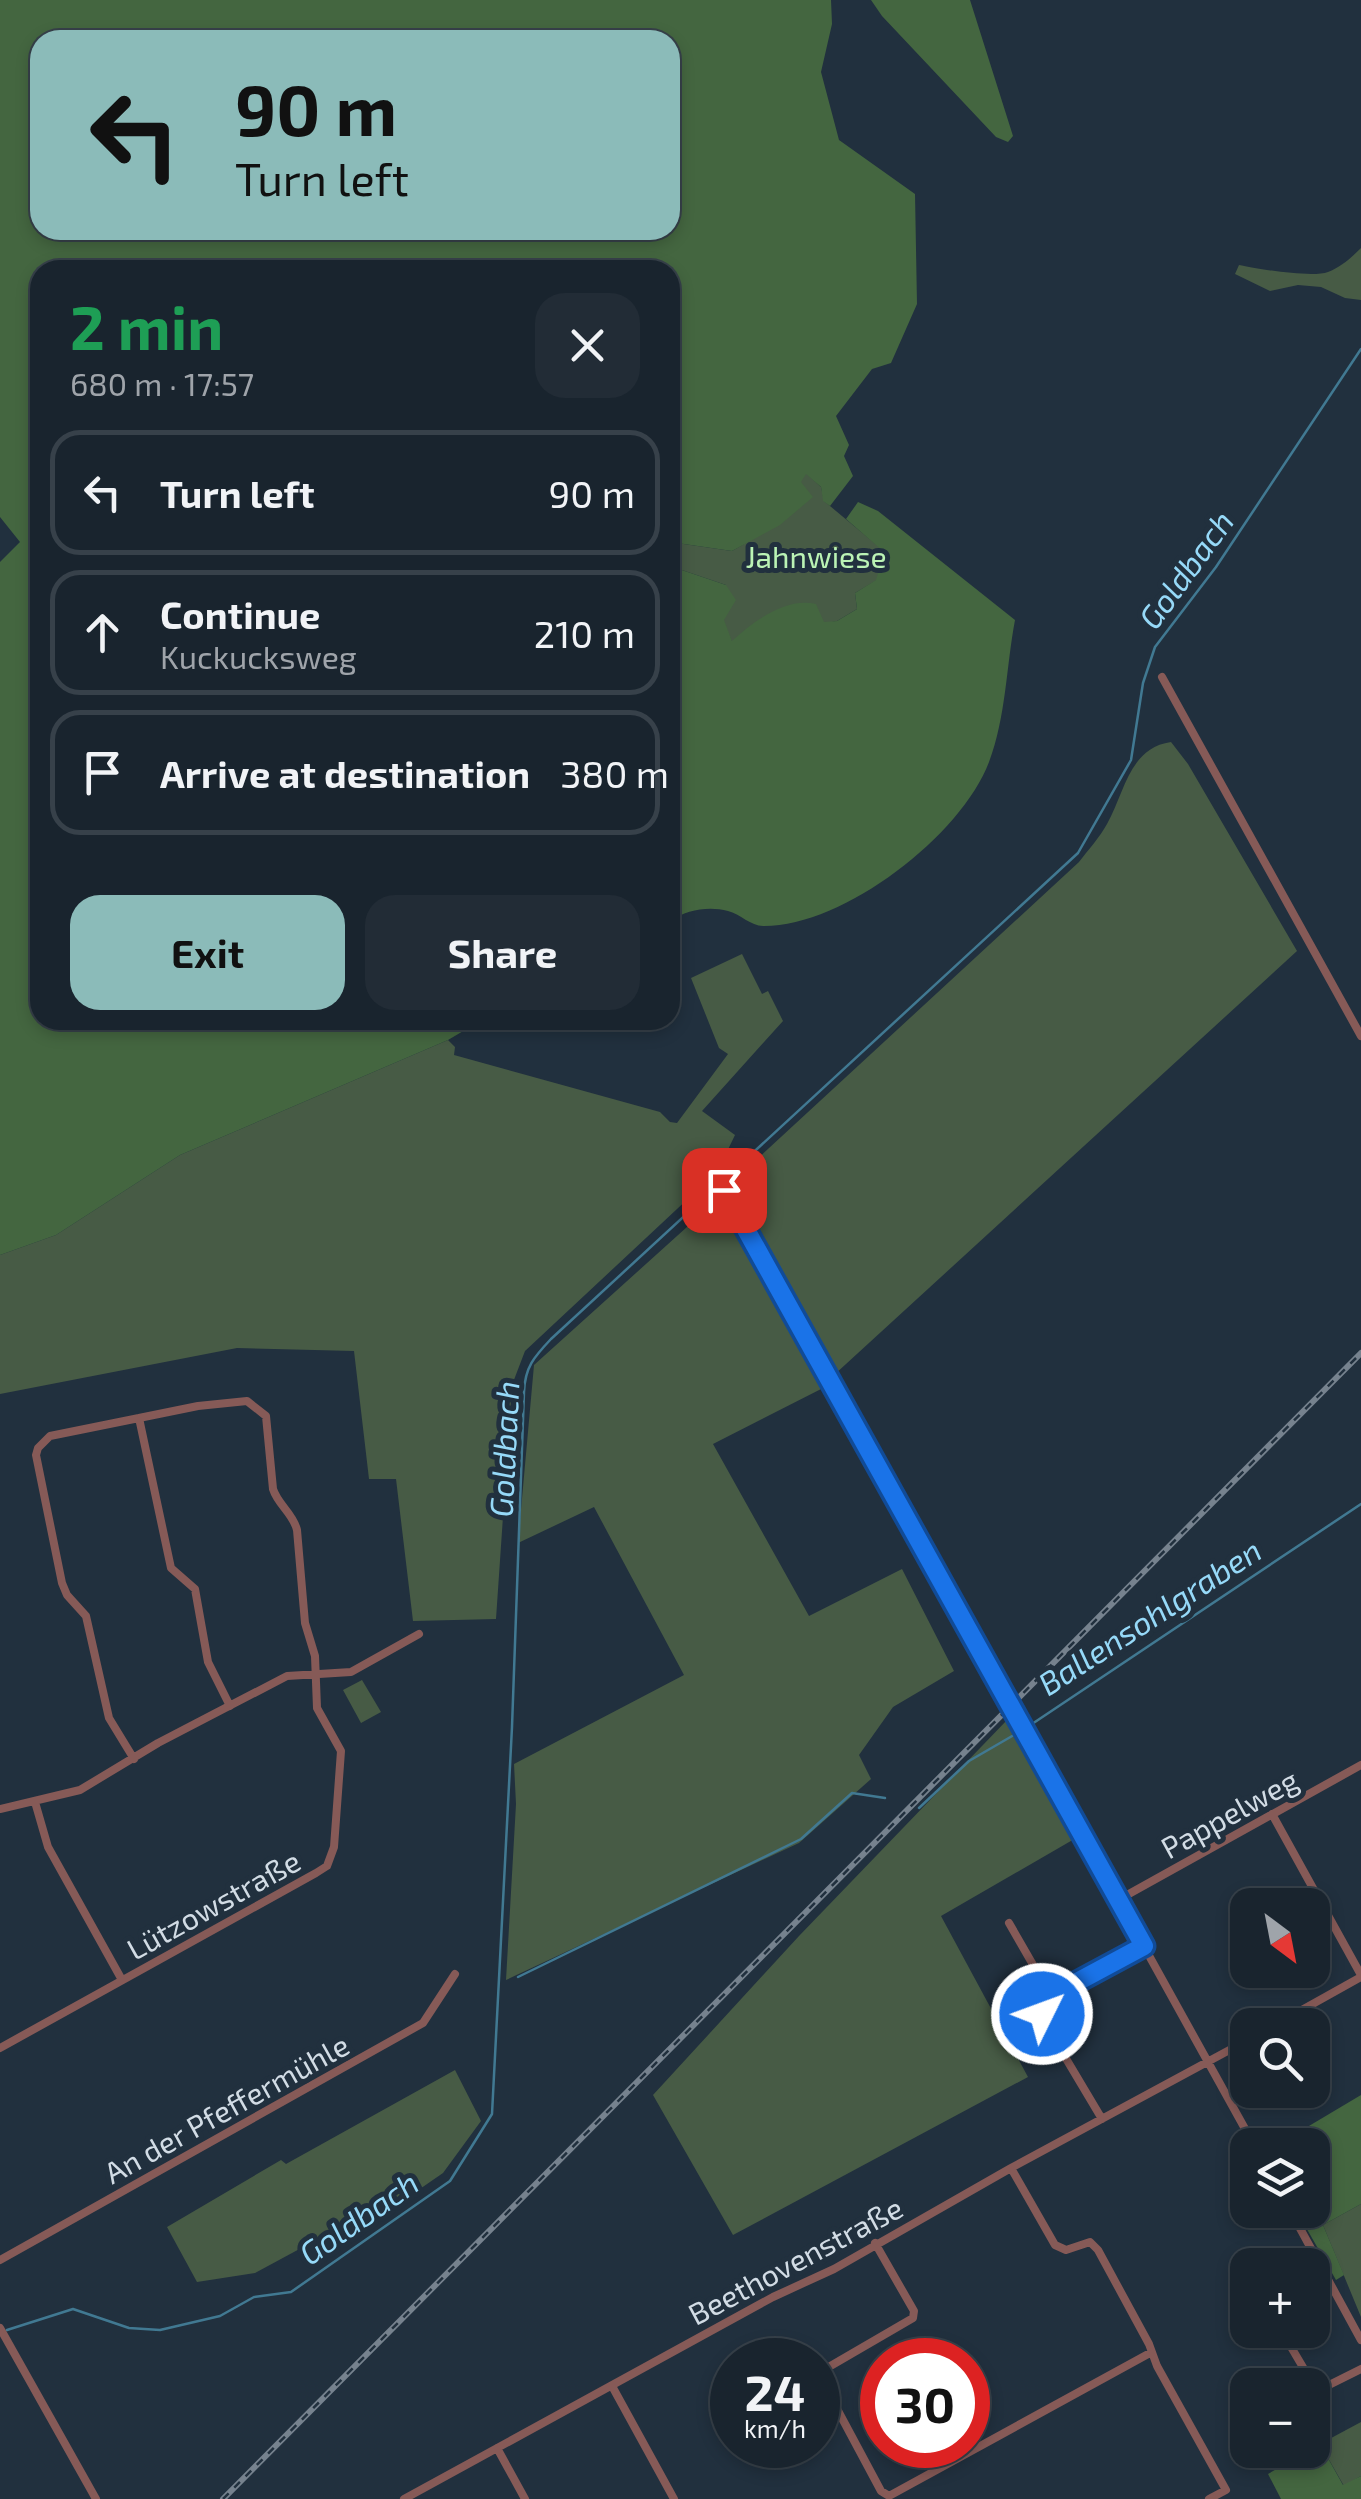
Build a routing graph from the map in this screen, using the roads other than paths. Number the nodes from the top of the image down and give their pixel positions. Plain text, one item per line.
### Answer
1 (1162, 677) dead end
2 (1361, 1036) edge
3 (724, 1190) dead end
4 (139, 1418) junction
5 (419, 1634) dead end
6 (316, 1676) junction
7 (230, 1706) junction
8 (134, 1758) junction
9 (1361, 1765) edge
10 (35, 1802) junction
11 (0, 1809) edge
12 (1272, 1814) junction
13 (1118, 1900) junction
14 (1009, 1923) dead end
15 (1144, 1946) junction
16 (455, 1974) dead end
17 (1361, 1976) edge
18 (122, 1980) junction
19 (1051, 1996) junction
20 (1305, 2008) edge
21 (0, 2048) edge
22 (1230, 2050) edge
23 (1208, 2062) junction
24 (1102, 2119) junction
25 (1245, 2128) edge
26 (1010, 2168) junction
27 (1300, 2228) edge
28 (876, 2243) junction
29 (0, 2260) edge
30 (2, 2331) edge
31 (1361, 2340) edge
32 (1292, 2348) edge
33 (1150, 2353) junction
34 (1361, 2369) edge
35 (612, 2386) junction
36 (497, 2448) junction
37 (96, 2499) edge
38 (404, 2499) edge
39 (525, 2499) edge
40 (674, 2499) edge
41 (1210, 2499) edge

1 - 2 street
3 - 13 street
4 - 6 street
4 - 7 street
4 - 8 street
5 - 6 street
6 - 7 street
6 - 18 street, Lützowstraße
7 - 8 street
8 - 10 street
9 - 12 street, Pappelweg
10 - 11 street
10 - 18 street
12 - 13 street, Pappelweg
12 - 17 street
13 - 15 street
14 - 19 street
15 - 19 street
15 - 23 street
16 - 29 street, An der Pfeffermühle
17 - 20 street
18 - 21 street, Lützowstraße
19 - 24 street
22 - 23 street, Beethovenstraße
23 - 24 street, Beethovenstraße
23 - 25 street
24 - 26 street, Beethovenstraße
26 - 28 street, Beethovenstraße
26 - 33 street
27 - 31 street
28 - 33 street
28 - 35 street, Beethovenstraße
30 - 37 street
32 - 34 street
33 - 41 street
35 - 36 street, Beethovenstraße
35 - 40 street
36 - 38 street, Beethovenstraße
36 - 39 street

